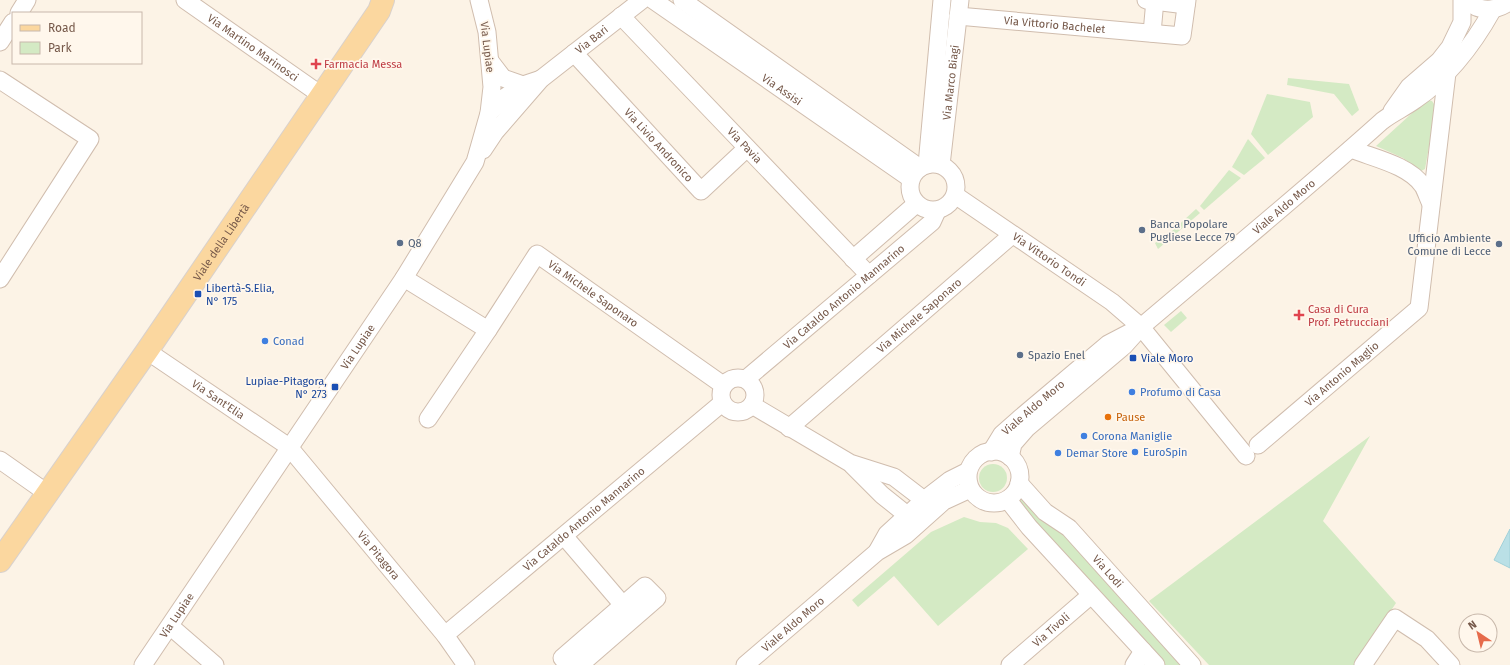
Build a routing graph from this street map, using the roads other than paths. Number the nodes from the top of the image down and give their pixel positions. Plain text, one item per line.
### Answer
1 (27, 0) edge
2 (184, 0) edge
3 (384, 0) edge
4 (479, 0) edge
5 (642, 0) edge
6 (654, 0) edge
7 (682, 0) edge
8 (942, 0) edge
9 (1152, 0) edge
10 (1462, 0) edge
11 (1467, 0) edge
12 (1510, 1) edge
13 (1186, 2) edge
14 (959, 8) edge
15 (1493, 9) junction
16 (19, 12) edge
17 (621, 16) junction
18 (12, 24) edge
19 (1152, 33) junction
20 (0, 42) edge
21 (574, 53) junction
22 (490, 61) junction
23 (1447, 72) junction
24 (541, 79) junction
25 (0, 80) edge
26 (523, 85) junction
27 (321, 95) junction
28 (489, 113) junction
29 (1390, 115) junction
30 (747, 148) junction
31 (1351, 149) junction
32 (475, 162) junction
33 (925, 169) junction
34 (955, 195) junction
35 (916, 204) junction
36 (1431, 204) junction
37 (937, 210) junction
38 (1012, 235) junction
39 (854, 259) junction
40 (869, 275) junction
41 (404, 278) junction
42 (0, 279) edge
43 (1141, 327) junction
44 (488, 330) junction
45 (147, 351) junction
46 (746, 379) junction
47 (723, 385) junction
48 (722, 403) junction
49 (752, 405) junction
50 (428, 418) dead end
51 (789, 428) junction
52 (289, 447) junction
53 (991, 452) junction
54 (1010, 457) junction
55 (0, 460) edge
56 (850, 463) junction
57 (968, 471) junction
58 (1019, 483) junction
59 (970, 490) junction
60 (47, 493) junction
61 (924, 500) junction
62 (1008, 500) junction
63 (907, 515) junction
64 (564, 536) junction
65 (877, 552) junction
66 (0, 561) edge
67 (1091, 595) junction
68 (623, 605) junction
69 (170, 626) junction
70 (444, 635) junction
71 (1139, 658) edge
72 (143, 665) edge
73 (215, 665) edge
74 (466, 665) edge
75 (569, 665) edge
76 (580, 665) edge
77 (745, 665) edge
78 (1010, 665) edge
79 (1156, 665) edge
80 (1192, 665) edge
81 (1363, 665) edge
82 (1451, 665) edge

1 - 16 street
2 - 27 street, Via Martino Marinosci
3 - 27 main road, Viale della Libertà
4 - 22 street, Via Lupiae
5 - 17 street, Via Bari
6 - 33 street, Via Assisi
7 - 33 street, Via Assisi
8 - 33 street, Via Marco Biagi
9 - 13 street, Via Vittorio Bachelet
9 - 19 street, Via Vittorio Bachelet
10 - 29 street, Viale Aldo Moro
11 - 15 street
12 - 15 street
13 - 19 street, Via Vittorio Bachelet
14 - 19 street, Via Vittorio Bachelet
14 - 33 street, Via Marco Biagi
15 - 23 street, Viale Aldo Moro
17 - 21 street, Via Bari
17 - 30 street, Via Pavia
18 - 20 street
21 - 24 street, Via Bari
21 - 30 street, Via Livio Andronico
22 - 26 street
22 - 28 street, Via Lupiae
23 - 29 street, Viale Aldo Moro
23 - 36 street, Via Antonio Maglio
24 - 26 street, Via Bari
24 - 32 street, Via Bari
25 - 42 street
26 - 28 street, Via Bari
27 - 45 main road, Viale della Libertà
28 - 32 street, Via Lupiae
29 - 31 street, Viale Aldo Moro
30 - 39 street, Via Pavia
31 - 36 street, Via Antonio Maglio
31 - 43 street, Viale Aldo Moro
32 - 41 street, Via Lupiae
33 - 34 street
33 - 35 street
34 - 37 street
34 - 38 street, Via Vittorio Tondi
35 - 37 street
35 - 39 street
36 - 43 street, Via Antonio Maglio
37 - 40 street, Via Cataldo Antonio Mannarino
38 - 43 street, Via Vittorio Tondi
38 - 51 street, Via Michele Saponaro
39 - 40 street, Via Pavia
40 - 46 street, Via Cataldo Antonio Mannarino
41 - 44 street
41 - 52 street, Via Lupiae
43 - 53 street, Viale Aldo Moro
43 - 54 street, Viale Aldo Moro
44 - 47 street, Via Michele Saponaro
44 - 50 street, Via Michele Saponaro
45 - 52 street, Via Sant'Elia
45 - 60 main road, Viale della Libertà
46 - 47 street
46 - 49 street
47 - 48 street
48 - 49 street
48 - 64 street, Via Cataldo Antonio Mannarino
49 - 51 street
51 - 56 street
52 - 69 street, Via Lupiae
52 - 70 street, Via Pitagora
53 - 54 street
53 - 57 street, Viale Aldo Moro
54 - 58 street
55 - 60 street
56 - 61 street
56 - 63 street
57 - 59 street
57 - 61 street, Viale Aldo Moro
58 - 62 street
58 - 80 street, Via Lodi
59 - 62 street
59 - 65 street, Viale Aldo Moro
60 - 66 main road, Viale della Libertà
61 - 63 street, Viale Aldo Moro
62 - 67 street
63 - 65 street, Viale Aldo Moro
64 - 68 street
64 - 70 street, Via Cataldo Antonio Mannarino
65 - 77 street, Viale Aldo Moro
67 - 71 street
67 - 78 street, Via Tivoli
68 - 75 street
68 - 76 street
69 - 72 street, Via Lupiae
69 - 73 street
70 - 74 street, Via Pitagora
71 - 79 street
81 - 82 street

